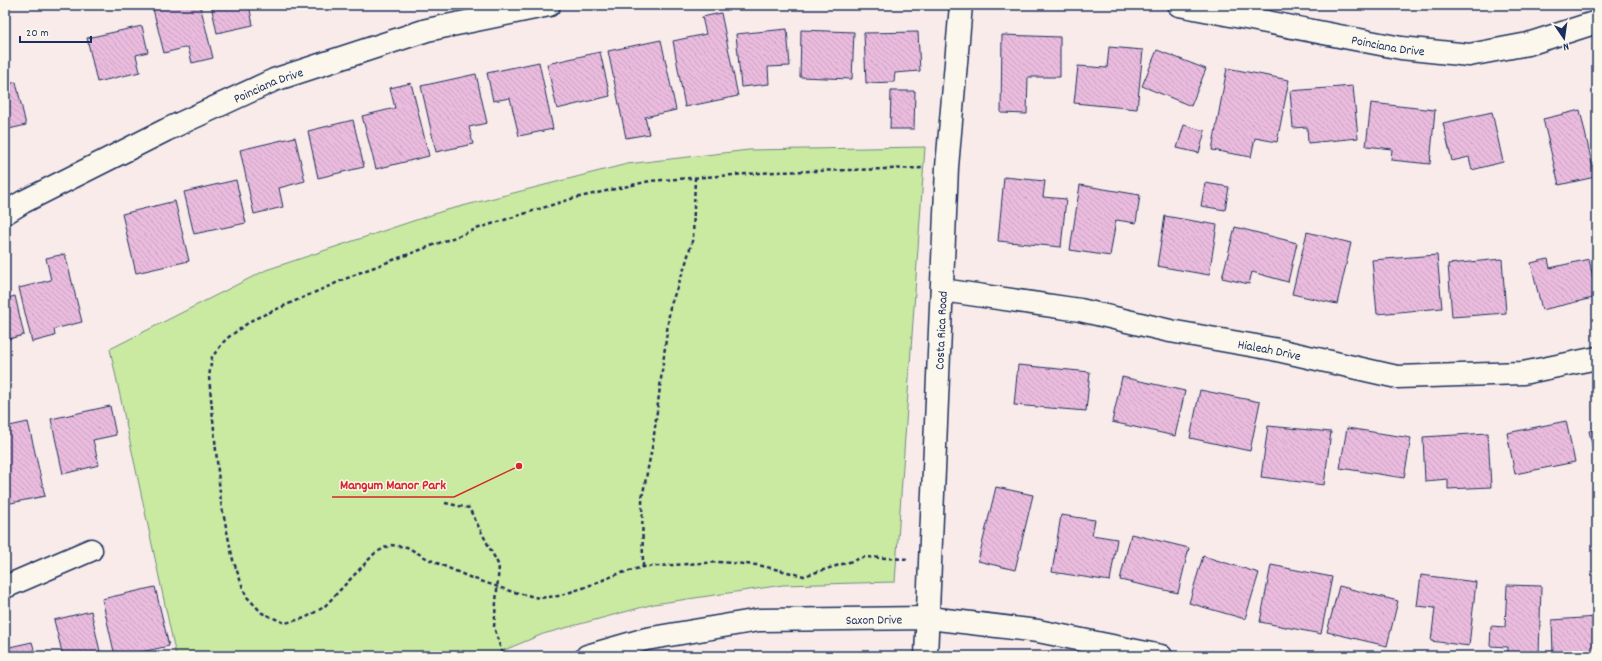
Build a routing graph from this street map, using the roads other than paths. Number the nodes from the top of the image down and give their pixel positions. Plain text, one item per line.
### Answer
1 (549, 5) edge
2 (962, 5) edge
3 (1179, 5) edge
4 (1597, 22) edge
5 (5, 214) edge
6 (942, 290) junction
7 (1597, 358) edge
8 (91, 550) dead end
9 (5, 587) edge
10 (929, 618) junction
11 (587, 656) edge
12 (926, 656) edge
13 (1162, 656) edge

1 - 5 street, Poinciana Drive
2 - 6 street, Costa Rica Road
3 - 4 street, Poinciana Drive
6 - 7 street, Hialeah Drive
6 - 10 street, Costa Rica Road
8 - 9 street
10 - 11 street, Saxon Drive
10 - 12 street, Costa Rica Road
10 - 13 street, Saxon Drive

